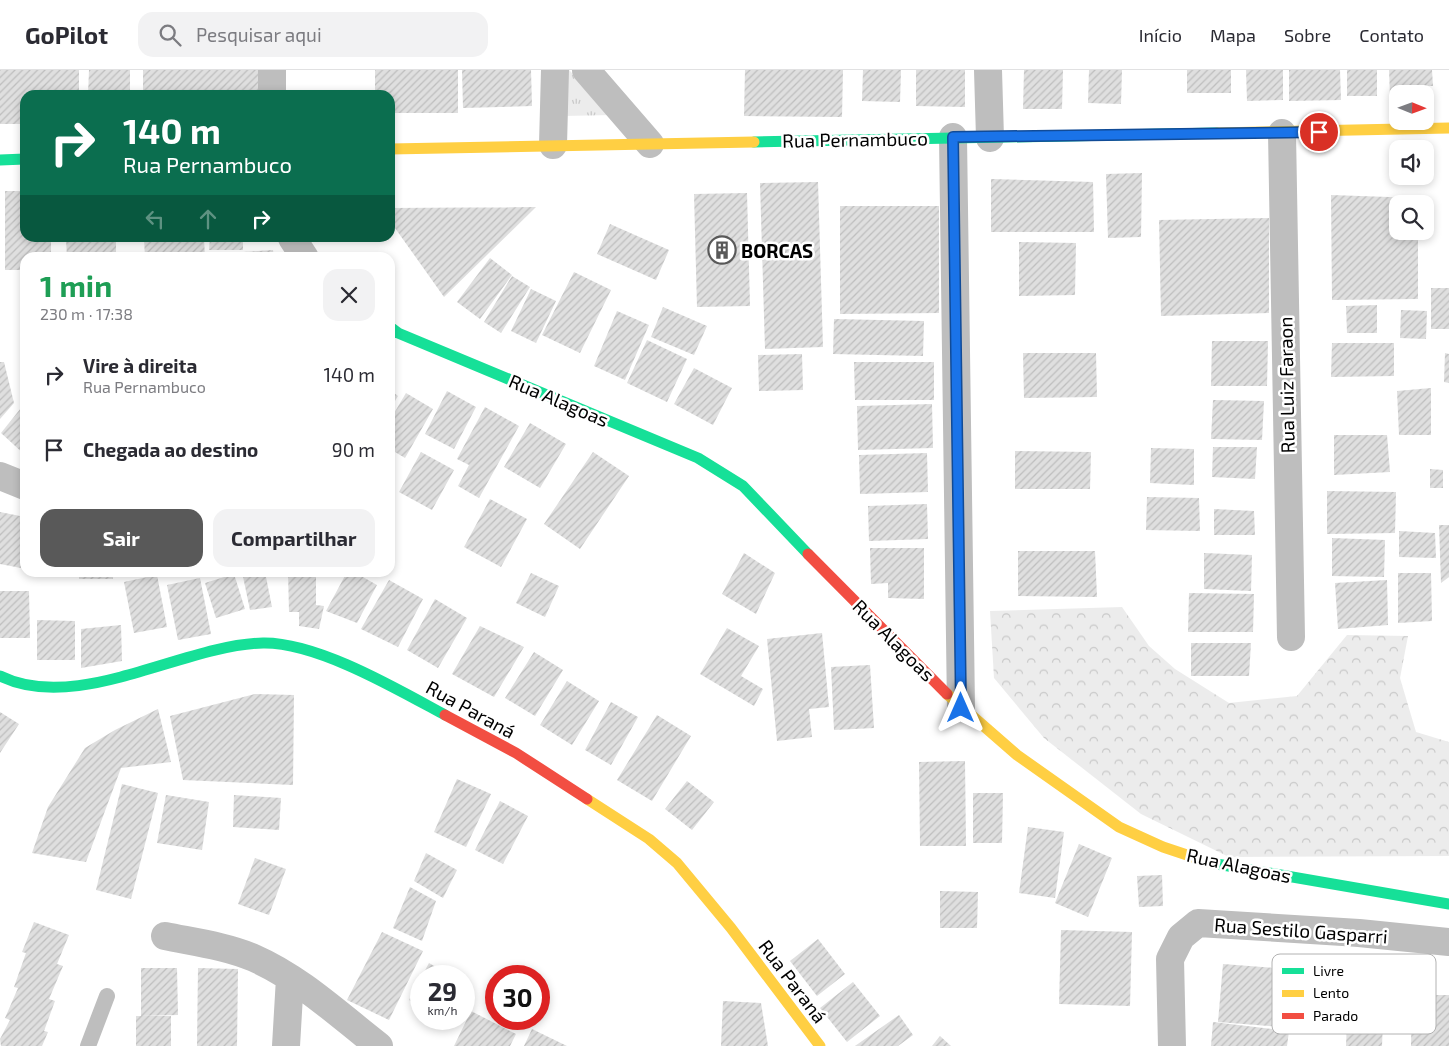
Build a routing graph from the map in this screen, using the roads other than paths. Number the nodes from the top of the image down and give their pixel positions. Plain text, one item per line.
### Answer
1 (272, 70) edge
2 (555, 70) edge
3 (586, 70) edge
4 (988, 70) edge
5 (272, 90) edge
6 (1449, 128) edge
7 (1282, 133) junction
8 (953, 137) junction
9 (990, 138) junction
10 (650, 144) junction
11 (553, 145) junction
12 (395, 149) edge
13 (20, 159) edge
14 (0, 160) edge
15 (395, 330) edge
16 (0, 476) edge
17 (20, 484) edge
18 (1291, 637) dead end
19 (0, 676) edge
20 (961, 708) junction
21 (1449, 904) edge
22 (164, 936) dead end
23 (1449, 942) edge
24 (290, 978) junction
25 (107, 996) dead end
26 (88, 1046) edge
27 (286, 1046) edge
28 (380, 1046) edge
29 (820, 1046) edge
30 (1172, 1046) edge

1 - 5 street
2 - 11 street
3 - 10 street
4 - 9 street
6 - 7 street, Rua Pernambuco
7 - 9 street, Rua Pernambuco
7 - 18 street, Rua Luiz Faraon
8 - 9 street, Rua Pernambuco
8 - 10 street, Rua Pernambuco
8 - 20 street
10 - 11 street, Rua Pernambuco
11 - 12 street, Rua Pernambuco
13 - 14 street
15 - 20 street, Rua Alagoas
16 - 17 street
19 - 29 street, Rua Paraná
20 - 21 street, Rua Alagoas
22 - 24 street
23 - 30 street, Rua Sestilo Gasparri
24 - 27 street
24 - 28 street
25 - 26 lane

